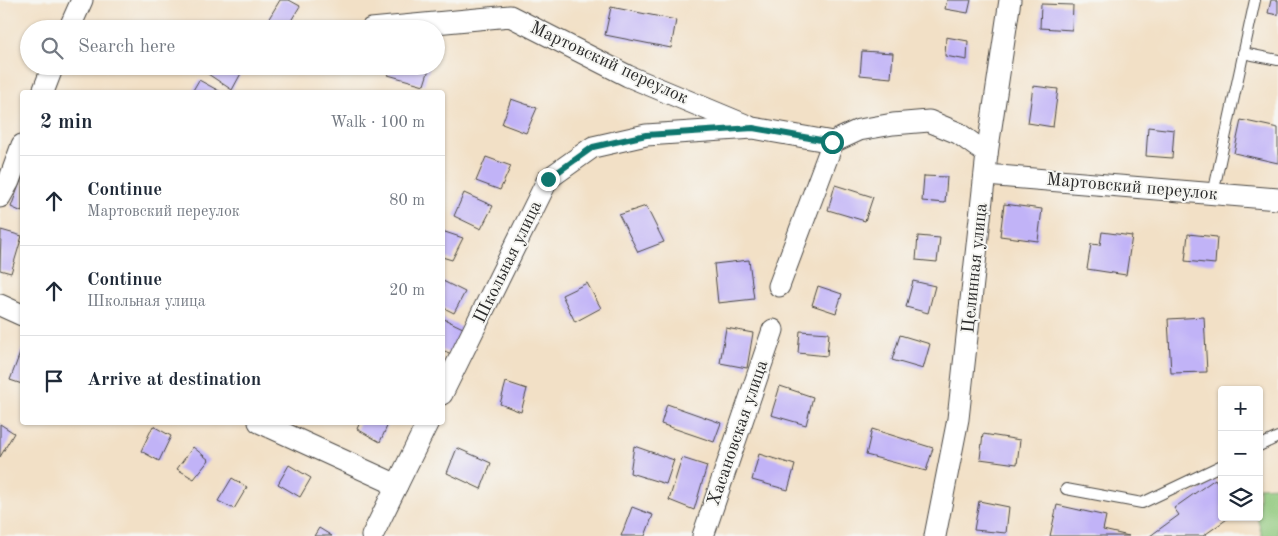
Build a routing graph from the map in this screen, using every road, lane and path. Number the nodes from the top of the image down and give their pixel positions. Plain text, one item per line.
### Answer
1 (82, 0) edge
2 (1010, 0) edge
3 (1255, 0) edge
4 (74, 20) edge
5 (445, 22) edge
6 (1244, 53) junction
7 (1278, 60) edge
8 (49, 75) edge
9 (43, 90) edge
10 (753, 128) junction
11 (832, 142) junction
12 (593, 147) joint
13 (20, 151) edge
14 (986, 164) junction
15 (1213, 194) junction
16 (0, 197) edge
17 (1278, 199) edge
18 (779, 286) dead end
19 (0, 305) edge
20 (20, 315) edge
21 (773, 330) dead end
22 (445, 388) edge
23 (266, 425) edge
24 (427, 425) edge
25 (1278, 437) edge
26 (1263, 444) edge
27 (1218, 466) edge
28 (397, 485) junction
29 (1066, 489) dead end
30 (372, 536) edge
31 (703, 536) edge
32 (935, 536) edge

1 - 4 street
2 - 14 street, Целинная улица
3 - 6 lane
5 - 10 street, Мартовский переулок
6 - 7 lane
6 - 15 lane
8 - 9 street
10 - 11 street, Мартовский переулок
10 - 12 street, Мартовский переулок
11 - 14 street
11 - 18 street
12 - 22 street, Школьная улица
13 - 16 street
14 - 15 street, Мартовский переулок
14 - 32 street, Целинная улица
15 - 17 street, Мартовский переулок
19 - 20 street
21 - 31 street, Хасановская улица
23 - 28 street
24 - 28 street
25 - 26 lane
27 - 29 lane
28 - 30 street

